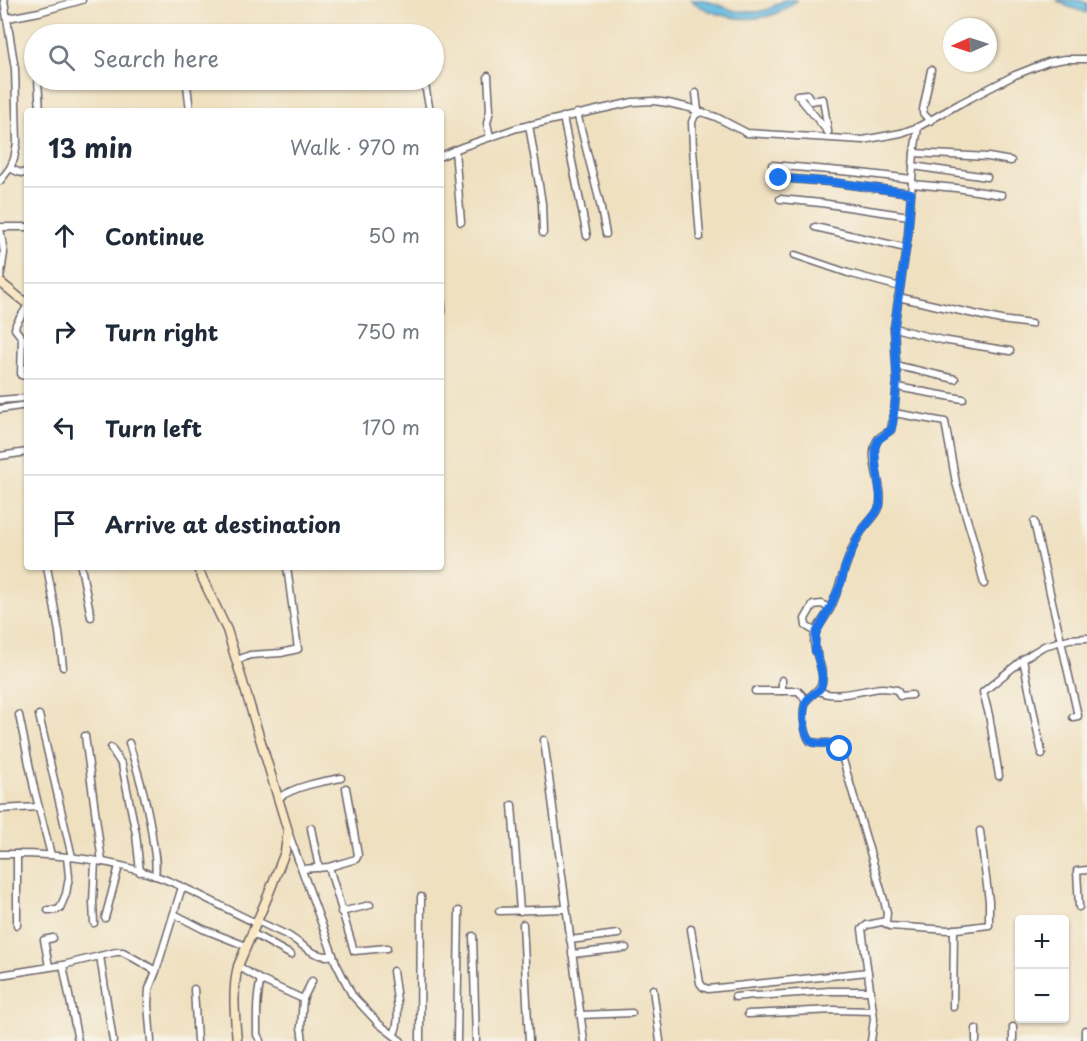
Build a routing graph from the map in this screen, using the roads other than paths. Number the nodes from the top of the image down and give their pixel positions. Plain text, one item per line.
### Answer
1 (4, 0) edge
2 (82, 0) edge
3 (8, 18) junction
4 (1087, 60) edge
5 (931, 70) dead end
6 (488, 76) dead end
7 (39, 90) edge
8 (188, 90) edge
9 (426, 90) edge
10 (696, 93) dead end
11 (40, 108) edge
12 (190, 108) edge
13 (429, 108) edge
14 (700, 112) junction
15 (577, 113) junction
16 (563, 117) junction
17 (930, 121) junction
18 (529, 125) junction
19 (918, 127) junction
20 (828, 131) junction
21 (490, 137) junction
22 (838, 139) junction
23 (456, 150) junction
24 (914, 153) junction
25 (444, 155) edge
26 (1011, 161) dead end
27 (772, 165) dead end
28 (913, 166) junction
29 (10, 168) junction
30 (24, 173) edge
31 (987, 177) dead end
32 (779, 178) dead end
33 (0, 181) edge
34 (912, 182) junction
35 (911, 193) junction
36 (1002, 195) dead end
37 (780, 199) dead end
38 (909, 216) junction
39 (461, 222) dead end
40 (24, 227) edge
41 (815, 227) dead end
42 (0, 228) edge
43 (543, 233) dead end
44 (606, 234) dead end
45 (587, 236) dead end
46 (700, 237) dead end
47 (906, 248) junction
48 (795, 255) dead end
49 (0, 281) edge
50 (900, 287) junction
51 (898, 297) junction
52 (24, 303) edge
53 (24, 311) edge
54 (1031, 324) dead end
55 (894, 328) junction
56 (1010, 351) dead end
57 (897, 367) junction
58 (24, 376) edge
59 (955, 379) dead end
60 (897, 387) junction
61 (963, 399) dead end
62 (0, 400) edge
63 (24, 402) edge
64 (24, 403) edge
65 (0, 409) edge
66 (894, 413) junction
67 (24, 453) edge
68 (0, 456) edge
69 (1034, 522) dead end
70 (48, 570) edge
71 (82, 570) edge
72 (198, 570) edge
73 (287, 570) edge
74 (984, 584) dead end
75 (830, 609) junction
76 (91, 617) dead end
77 (816, 632) junction
78 (1087, 638) edge
79 (1060, 642) junction
80 (1023, 659) junction
81 (237, 660) junction
82 (63, 667) dead end
83 (782, 680) dead end
84 (818, 690) junction
85 (755, 691) dead end
86 (782, 691) junction
87 (912, 695) dead end
88 (806, 703) junction
89 (19, 715) dead end
90 (39, 715) dead end
91 (1073, 717) dead end
92 (85, 735) dead end
93 (544, 740) dead end
94 (129, 743) dead end
95 (111, 748) dead end
96 (1042, 754) dead end
97 (999, 776) dead end
98 (341, 778) dead end
99 (346, 788) dead end
100 (278, 798) junction
101 (512, 805) dead end
102 (39, 807) junction
103 (0, 809) edge
104 (311, 828) dead end
105 (288, 831) junction
106 (980, 831) dead end
107 (0, 854) edge
108 (17, 854) junction
109 (51, 855) junction
110 (69, 857) junction
111 (98, 861) junction
112 (119, 866) junction
113 (329, 867) junction
114 (319, 868) junction
115 (302, 869) junction
116 (1087, 870) edge
117 (140, 872) junction
118 (155, 876) junction
119 (182, 887) junction
120 (421, 897) dead end
121 (370, 905) dead end
122 (1079, 907) dead end
123 (566, 909) junction
124 (48, 910) dead end
125 (459, 911) dead end
126 (499, 911) dead end
127 (520, 911) junction
128 (341, 912) junction
129 (174, 914) junction
130 (105, 918) dead end
131 (257, 922) junction
132 (884, 922) junction
133 (94, 923) dead end
134 (523, 924) dead end
135 (17, 925) dead end
136 (691, 929) dead end
137 (954, 929) junction
138 (252, 933) junction
139 (618, 934) dead end
140 (473, 936) dead end
141 (52, 938) dead end
142 (570, 940) junction
143 (246, 946) junction
144 (387, 948) dead end
145 (626, 948) dead end
146 (572, 954) junction
147 (291, 955) dead end
148 (100, 956) junction
149 (333, 956) junction
150 (63, 965) junction
151 (50, 966) junction
152 (237, 966) junction
153 (393, 970) dead end
154 (156, 971) junction
155 (868, 972) junction
156 (0, 975) edge
157 (261, 980) junction
158 (312, 981) dead end
159 (194, 989) dead end
160 (653, 989) dead end
161 (871, 991) junction
162 (737, 998) dead end
163 (303, 999) junction
164 (953, 1007) dead end
165 (873, 1011) junction
166 (632, 1013) dead end
167 (748, 1014) dead end
168 (580, 1015) junction
169 (1013, 1027) dead end
170 (976, 1029) dead end
171 (1085, 1030) dead end
172 (394, 1034) junction
173 (78, 1041) edge
174 (113, 1041) edge
175 (151, 1041) edge
176 (197, 1041) edge
177 (237, 1041) edge
178 (260, 1041) edge
179 (303, 1041) edge
180 (401, 1041) edge
181 (420, 1041) edge
182 (457, 1041) edge
183 (476, 1041) edge
184 (529, 1041) edge
185 (584, 1041) edge
186 (660, 1041) edge
187 (871, 1041) edge
188 (976, 1041) edge
189 (1013, 1041) edge
190 (1085, 1041) edge

1 - 3 street
2 - 3 street
3 - 29 street
4 - 17 street
5 - 17 street
6 - 21 street
7 - 11 street
8 - 12 street
9 - 13 street
10 - 14 street
14 - 15 street
14 - 22 street
14 - 46 street
15 - 16 street
15 - 44 street
16 - 18 street
16 - 45 street
17 - 19 street
18 - 21 street
18 - 43 street
19 - 22 street
19 - 24 street
20 - 20 street
20 - 22 street
21 - 23 street
23 - 25 street
23 - 39 street
24 - 26 street
24 - 28 street
27 - 34 street
28 - 31 street
28 - 34 street
29 - 30 street
29 - 33 street
32 - 35 street
34 - 35 street
34 - 36 street
35 - 38 street
37 - 38 street
38 - 47 street
40 - 42 street
41 - 47 street
42 - 49 street
47 - 50 street
48 - 50 street
49 - 52 main road
50 - 51 street
51 - 54 street
51 - 55 street
53 - 58 street
55 - 56 street
55 - 57 street
57 - 59 street
57 - 60 street
60 - 61 street
60 - 66 street
62 - 63 street
64 - 65 street
66 - 74 street
66 - 75 street
67 - 68 street
69 - 79 street
70 - 82 street
71 - 76 street
72 - 81 main road
73 - 81 street
75 - 77 street
75 - 77 street
77 - 84 street
78 - 79 street
79 - 80 street
79 - 91 street
80 - 96 street
80 - 97 street
81 - 100 main road
83 - 86 street
84 - 87 street
84 - 88 street
85 - 86 street
86 - 88 street
88 - 132 street
89 - 102 street
90 - 110 street
92 - 111 street
93 - 123 street
94 - 118 street
95 - 117 street
98 - 100 street
99 - 113 street
100 - 105 main road
101 - 127 street
102 - 103 street
102 - 109 street
104 - 114 street
105 - 115 street
105 - 131 main road
106 - 137 street
107 - 108 street
108 - 109 street
108 - 135 street
109 - 110 street
110 - 111 street
110 - 124 street
111 - 112 street
111 - 133 street
112 - 117 street
112 - 130 street
113 - 114 street
113 - 128 street
114 - 115 street
115 - 149 street
116 - 122 street
117 - 118 street
118 - 119 street
119 - 129 street
119 - 131 street
120 - 181 street
121 - 128 street
123 - 127 street
123 - 142 street
125 - 182 street
126 - 127 street
128 - 144 street
129 - 143 street
129 - 154 street
131 - 138 main road
131 - 149 street
132 - 137 street
132 - 155 street
134 - 184 street
136 - 155 street
137 - 164 street
138 - 143 main road
138 - 147 street
139 - 142 street
140 - 183 street
141 - 151 street
142 - 146 street
143 - 152 main road
145 - 146 street
146 - 168 street
148 - 150 street
148 - 154 street
148 - 174 street
149 - 172 street
150 - 151 street
150 - 173 street
151 - 156 street
152 - 157 street
152 - 177 main road
153 - 172 street
154 - 175 street
155 - 161 street
157 - 163 street
157 - 178 street
158 - 163 street
159 - 176 street
160 - 186 street
161 - 162 street
161 - 165 street
163 - 179 street
165 - 167 street
165 - 187 street
166 - 168 street
168 - 185 street
169 - 189 street
170 - 188 street
171 - 190 street
172 - 180 street

